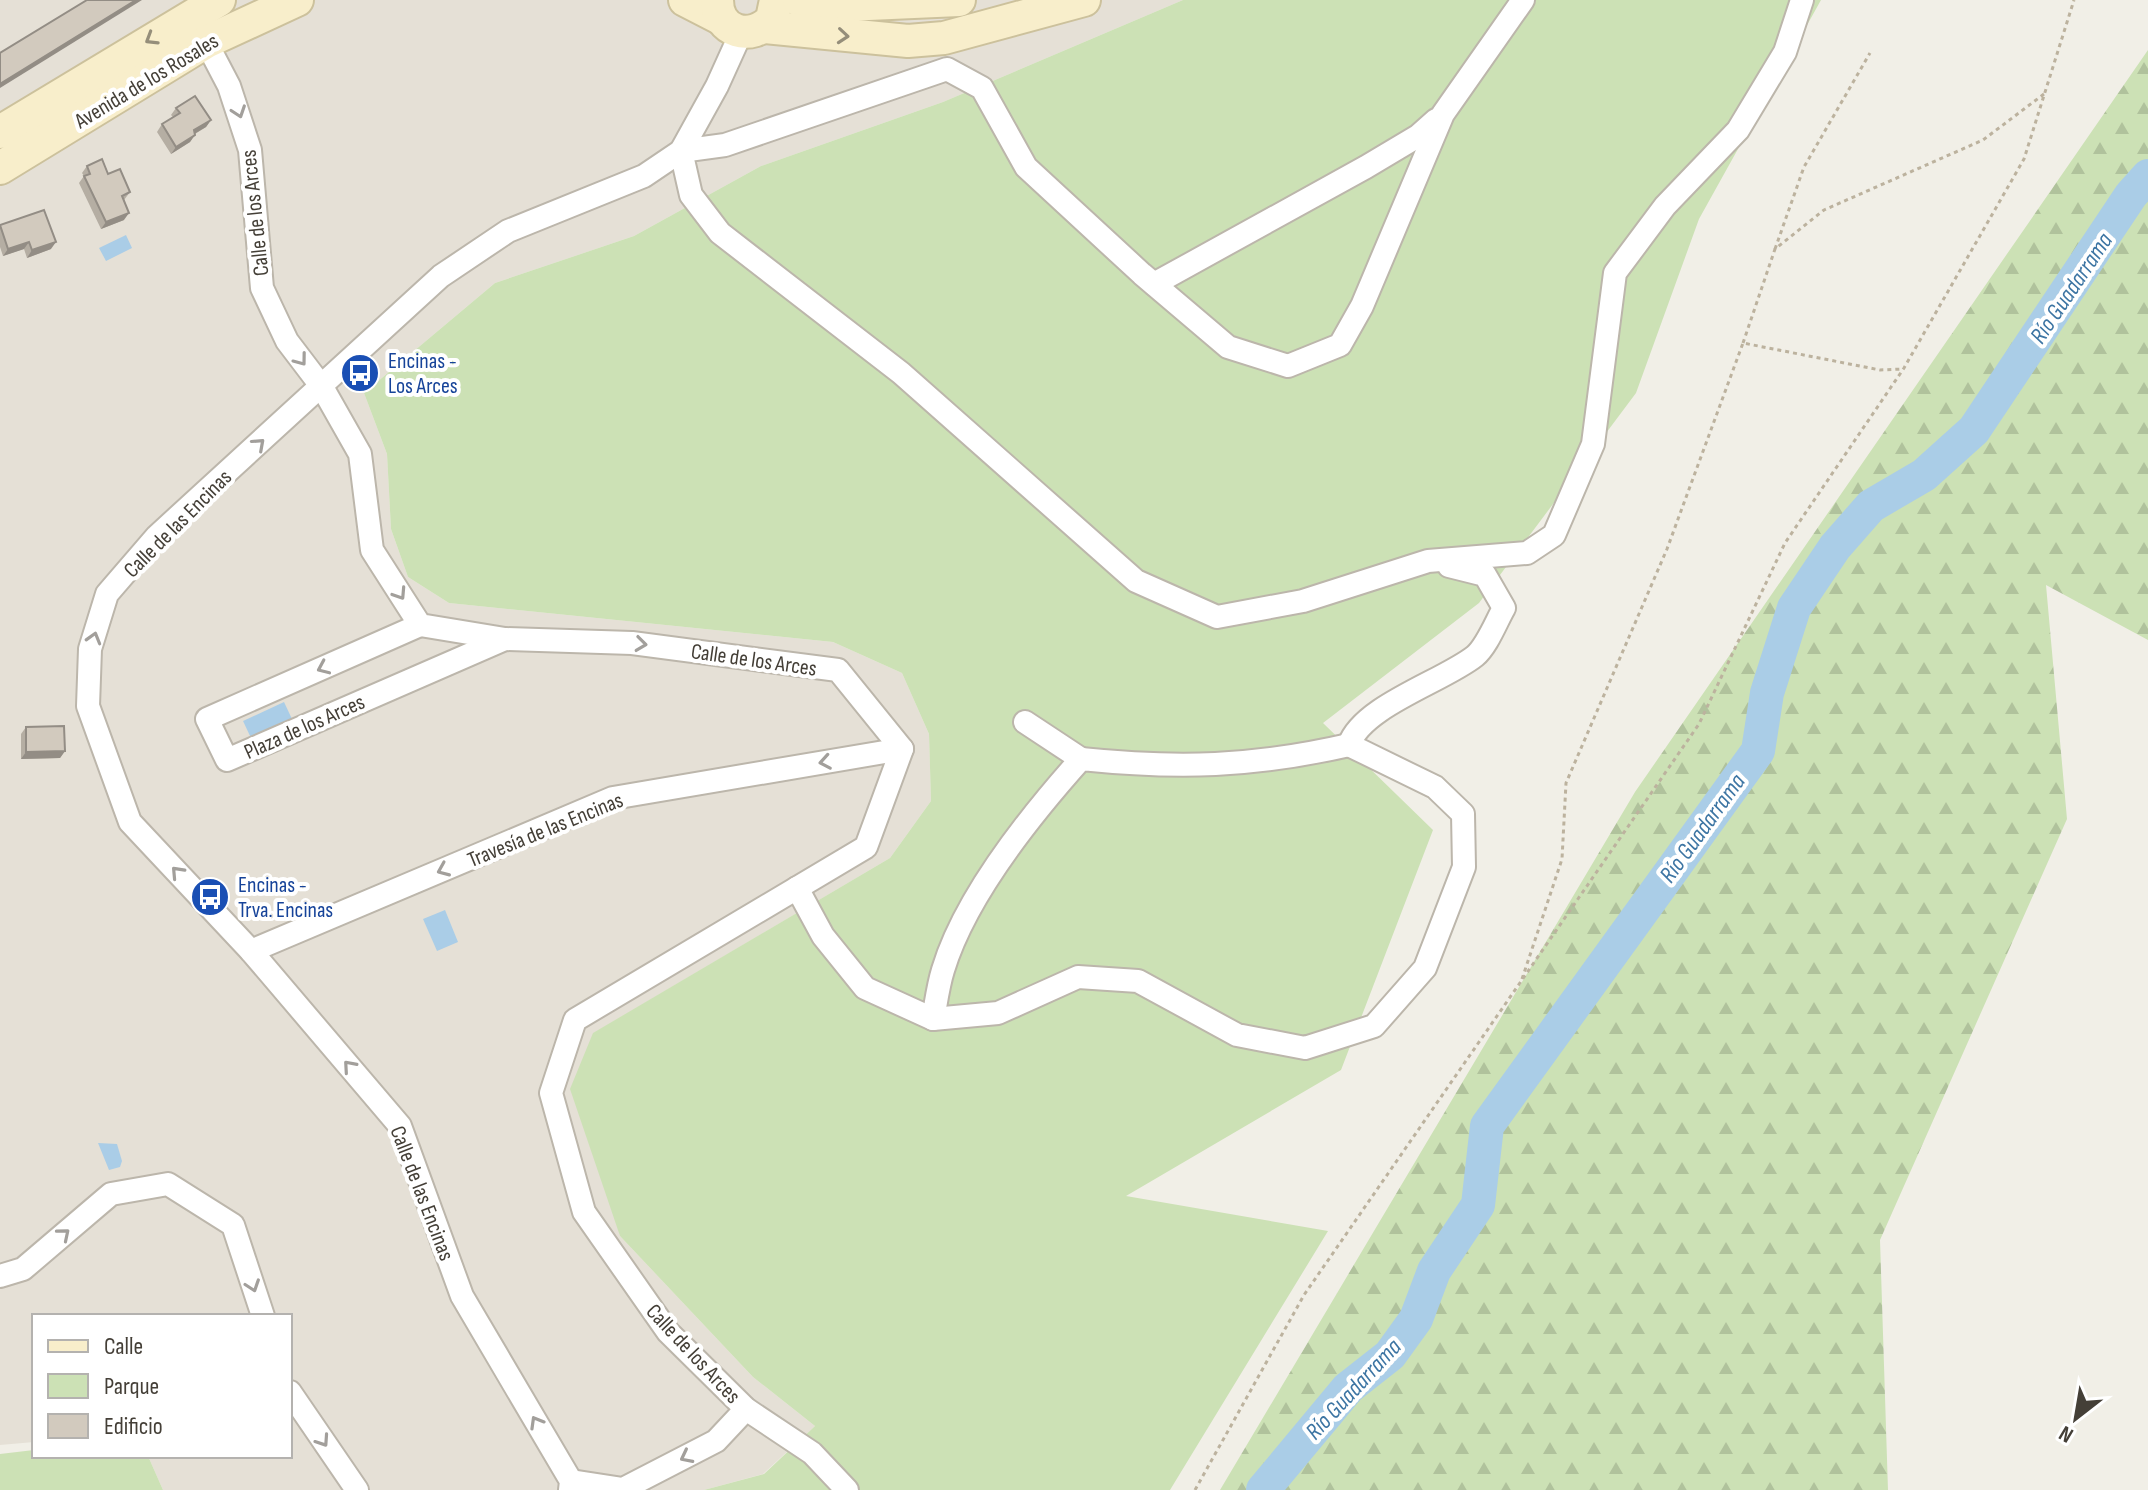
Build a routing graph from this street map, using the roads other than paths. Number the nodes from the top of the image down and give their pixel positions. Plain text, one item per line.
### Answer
1 (219, 0) edge
2 (297, 0) edge
3 (685, 0) edge
4 (799, 0) edge
5 (1084, 0) edge
6 (1523, 0) edge
7 (1802, 0) edge
8 (949, 1) edge
9 (744, 16) edge
10 (190, 20) edge
11 (944, 38) junction
12 (1443, 114) junction
13 (0, 132) edge
14 (681, 151) junction
15 (0, 168) edge
16 (1154, 284) junction
17 (322, 387) junction
18 (1428, 561) junction
19 (420, 625) junction
20 (505, 639) junction
21 (1025, 722) dead end
22 (1349, 745) junction
23 (902, 749) junction
24 (1081, 759) junction
25 (797, 888) junction
26 (251, 951) junction
27 (933, 1019) junction
28 (0, 1276) edge
29 (262, 1314) edge
30 (292, 1395) edge
31 (746, 1409) junction
32 (571, 1485) edge
33 (357, 1490) edge
34 (847, 1490) edge

1 - 10 street, Avenida de los Rosales
2 - 10 street, Avenida de los Rosales
3 - 9 street
4 - 8 street
5 - 11 street
6 - 12 street
7 - 18 street
8 - 11 street
9 -> 11 street
9 - 14 street, Calle de las Encinas
10 -> 13 street, Avenida de los Rosales
10 - 15 street, Avenida de los Rosales
10 -> 17 street, Calle de los Arces
12 - 16 street
12 - 16 street
14 - 16 street
14 - 17 street, Calle de las Encinas
14 - 18 street
17 -> 19 street, Calle de los Arces
26 -> 17 street, Calle de las Encinas
18 - 22 street
19 - 20 street, Calle de los Arces
19 -> 20 street, Plaza de los Arces
20 -> 23 street, Calle de los Arces
21 - 24 street
22 - 24 street
22 - 27 street
23 - 25 street, Calle de los Arces
23 -> 26 street, Travesía de las Encinas
24 - 27 street
25 - 27 street
25 - 31 street, Calle de los Arces
32 -> 26 street, Calle de las Encinas
28 -> 29 street
30 -> 33 street
31 -> 32 street
31 - 34 street, Calle de los Arces

